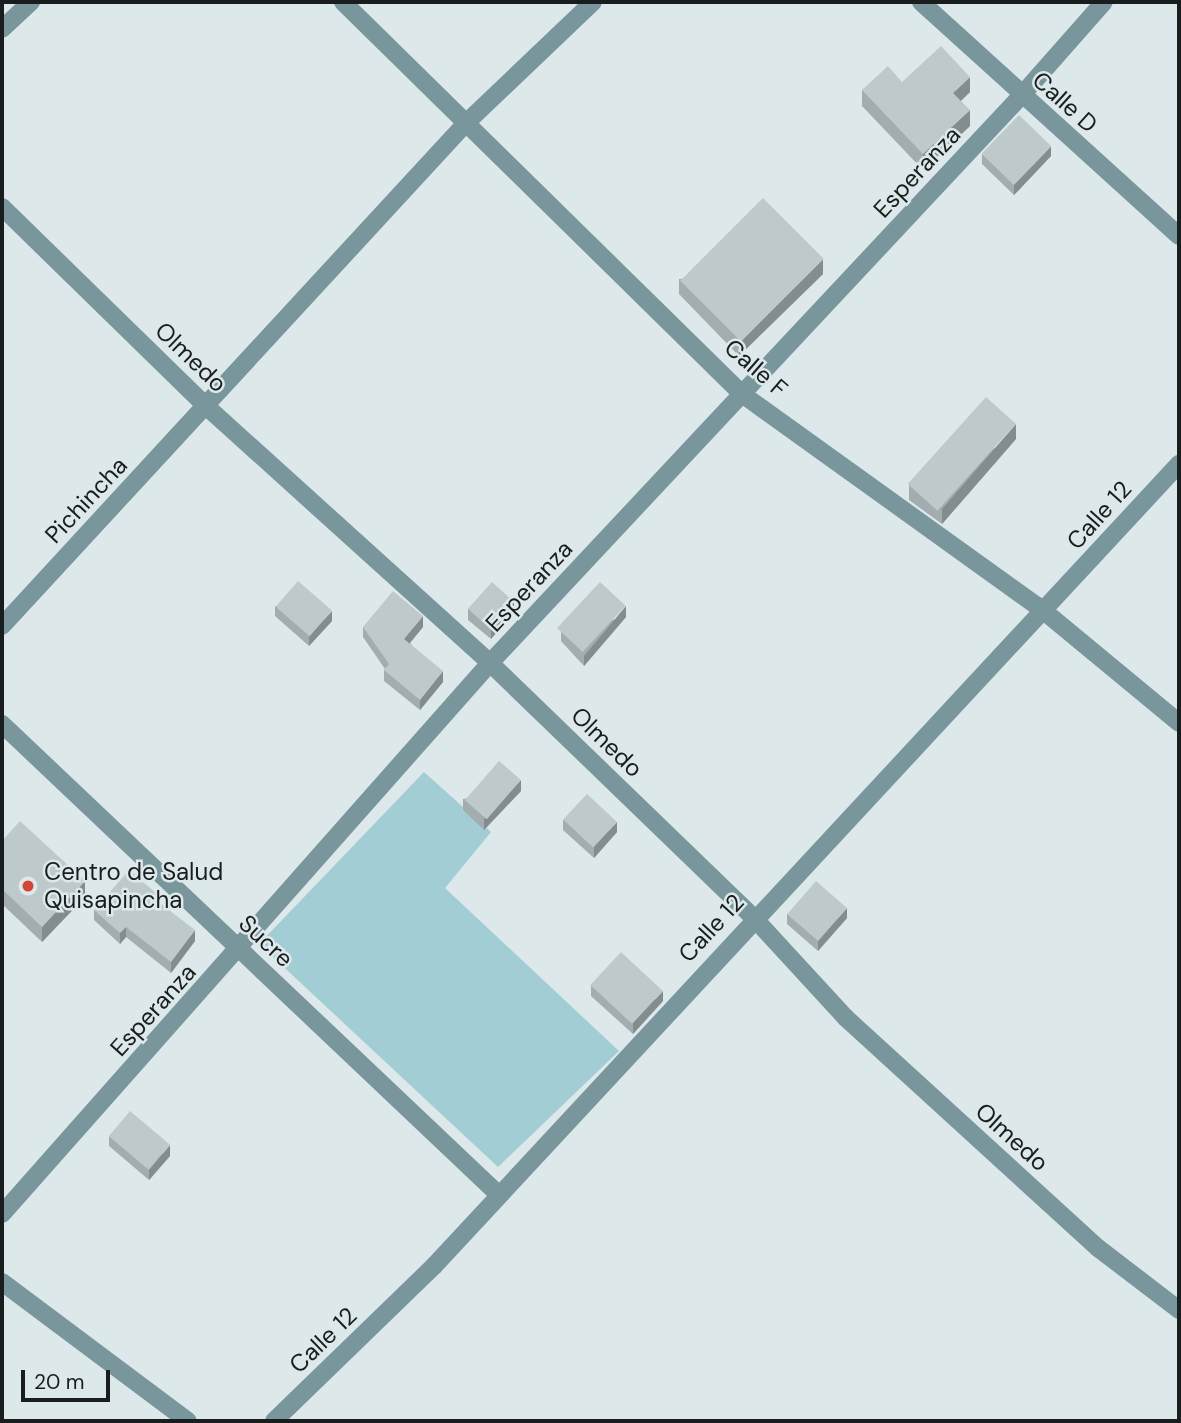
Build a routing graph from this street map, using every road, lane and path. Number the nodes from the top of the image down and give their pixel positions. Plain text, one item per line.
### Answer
1 (31, 2) edge
2 (343, 2) edge
3 (593, 2) edge
4 (922, 2) edge
5 (1104, 2) edge
6 (2, 29) edge
7 (1021, 96) junction
8 (466, 122) junction
9 (2, 207) edge
10 (1179, 236) edge
11 (742, 394) junction
12 (207, 407) junction
13 (1179, 464) edge
14 (1045, 612) junction
15 (2, 626) edge
16 (490, 663) junction
17 (1179, 723) edge
18 (2, 724) edge
19 (754, 918) junction
20 (240, 950) junction
21 (498, 1194) junction
22 (2, 1214) edge
23 (2, 1282) edge
24 (1179, 1310) edge
25 (188, 1421) edge
26 (274, 1421) edge

1 - 6 street
2 - 8 street, Calle F
3 - 8 street, Pichincha
4 - 7 street, Calle D
5 - 7 street, Esperanza
7 - 10 street, Calle D
7 - 11 street, Esperanza
8 - 11 street, Calle F
8 - 12 street, Pichincha
9 - 12 street, Olmedo
11 - 14 street, Calle F
11 - 16 street, Esperanza
12 - 15 street, Pichincha
12 - 16 street, Olmedo
13 - 14 street, Calle 12
14 - 17 street, Calle F
14 - 19 street, Calle 12
16 - 19 street, Olmedo
16 - 20 street, Esperanza
18 - 20 street, Sucre
19 - 21 street, Calle 12
19 - 24 street, Olmedo
20 - 21 street, Sucre
20 - 22 street, Esperanza
21 - 26 street, Calle 12
23 - 25 street

